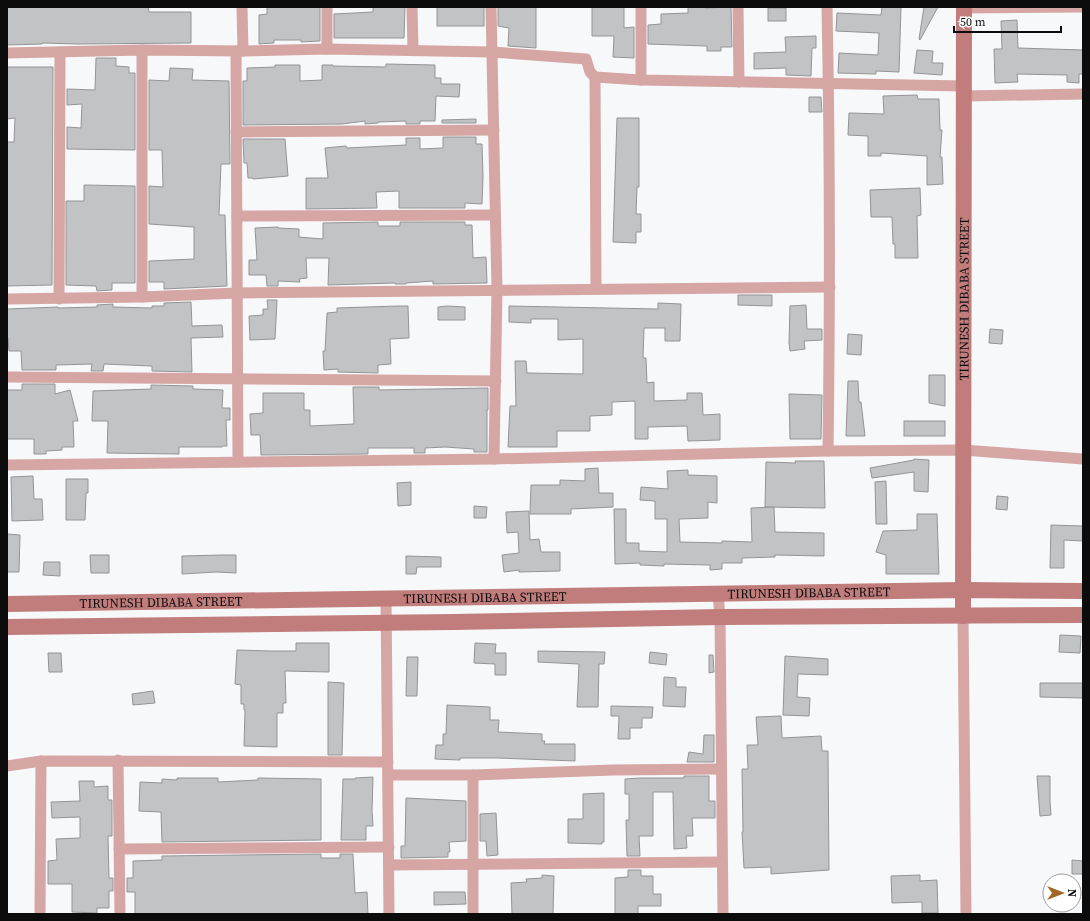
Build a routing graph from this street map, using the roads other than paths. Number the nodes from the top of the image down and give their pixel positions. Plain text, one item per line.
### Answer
1 (242, 7) edge
2 (327, 7) edge
3 (412, 7) edge
4 (491, 7) edge
5 (641, 7) edge
6 (738, 7) edge
7 (827, 7) edge
8 (964, 7) edge
9 (1083, 7) edge
10 (327, 48) junction
11 (142, 50) junction
12 (413, 50) junction
13 (239, 51) junction
14 (60, 52) junction
15 (492, 52) junction
16 (7, 53) edge
17 (595, 77) junction
18 (641, 80) junction
19 (739, 82) junction
20 (829, 84) junction
21 (964, 91) junction
22 (1083, 94) edge
23 (494, 130) junction
24 (236, 132) junction
25 (495, 215) junction
26 (237, 216) junction
27 (830, 287) junction
28 (596, 288) junction
29 (497, 290) junction
30 (237, 293) junction
31 (142, 297) junction
32 (7, 299) edge
33 (59, 299) junction
34 (7, 377) edge
35 (238, 379) junction
36 (496, 380) junction
37 (963, 450) junction
38 (828, 451) junction
39 (494, 459) junction
40 (1083, 459) edge
41 (238, 462) junction
42 (7, 465) edge
43 (963, 590) junction
44 (1083, 591) edge
45 (718, 594) junction
46 (386, 598) junction
47 (7, 604) edge
48 (1083, 615) edge
49 (963, 616) junction
50 (720, 617) junction
51 (386, 623) junction
52 (7, 627) edge
53 (118, 760) junction
54 (41, 761) junction
55 (388, 762) junction
56 (7, 766) edge
57 (721, 769) junction
58 (388, 775) junction
59 (473, 775) junction
60 (389, 847) junction
61 (119, 849) junction
62 (722, 862) junction
63 (389, 865) junction
64 (473, 865) junction
65 (40, 914) edge
66 (120, 914) edge
67 (389, 914) edge
68 (473, 914) edge
69 (723, 914) edge
70 (966, 914) edge

1 - 13 street
2 - 10 street
3 - 12 street
4 - 15 street
5 - 18 street
6 - 19 street
7 - 20 street
8 - 9 street
8 - 21 street, TIRUNESH DIBABA STREET
10 - 12 street
10 - 13 street
11 - 13 street
11 - 14 street
11 - 31 street
12 - 15 street
13 - 24 street
14 - 16 street
14 - 33 street
15 - 17 street
15 - 23 street
17 - 18 street
17 - 28 street
18 - 19 street
19 - 20 street
20 - 21 street
20 - 27 street
21 - 22 street
21 - 37 street, TIRUNESH DIBABA STREET
23 - 24 street
23 - 25 street
24 - 26 street
25 - 26 street
25 - 29 street
26 - 30 street
27 - 28 street
27 - 38 street
28 - 29 street
29 - 30 street
29 - 36 street
30 - 31 street
30 - 35 street
31 - 33 street
32 - 33 street
34 - 35 street
35 - 36 street
35 - 41 street
36 - 39 street
37 - 38 street
37 - 40 street
37 - 43 street, TIRUNESH DIBABA STREET
38 - 39 street
39 - 41 street
41 - 42 street
43 - 44 street, TIRUNESH DIBABA STREET
43 - 45 street, TIRUNESH DIBABA STREET
43 - 49 street, TIRUNESH DIBABA STREET
45 - 46 street, TIRUNESH DIBABA STREET
45 - 50 street
46 - 47 street, TIRUNESH DIBABA STREET
46 - 51 street
48 - 49 street, TIRUNESH DIBABA STREET
49 - 50 street, TIRUNESH DIBABA STREET
49 - 70 street
50 - 51 street, TIRUNESH DIBABA STREET
50 - 57 street
51 - 52 street, TIRUNESH DIBABA STREET
51 - 55 street
53 - 54 street
53 - 55 street
53 - 61 street
54 - 56 street
54 - 65 street
55 - 58 street
57 - 59 street
57 - 62 street
58 - 59 street
58 - 60 street
59 - 64 street
60 - 61 street
60 - 63 street
61 - 66 street
62 - 64 street
62 - 69 street
63 - 64 street
63 - 67 street
64 - 68 street

